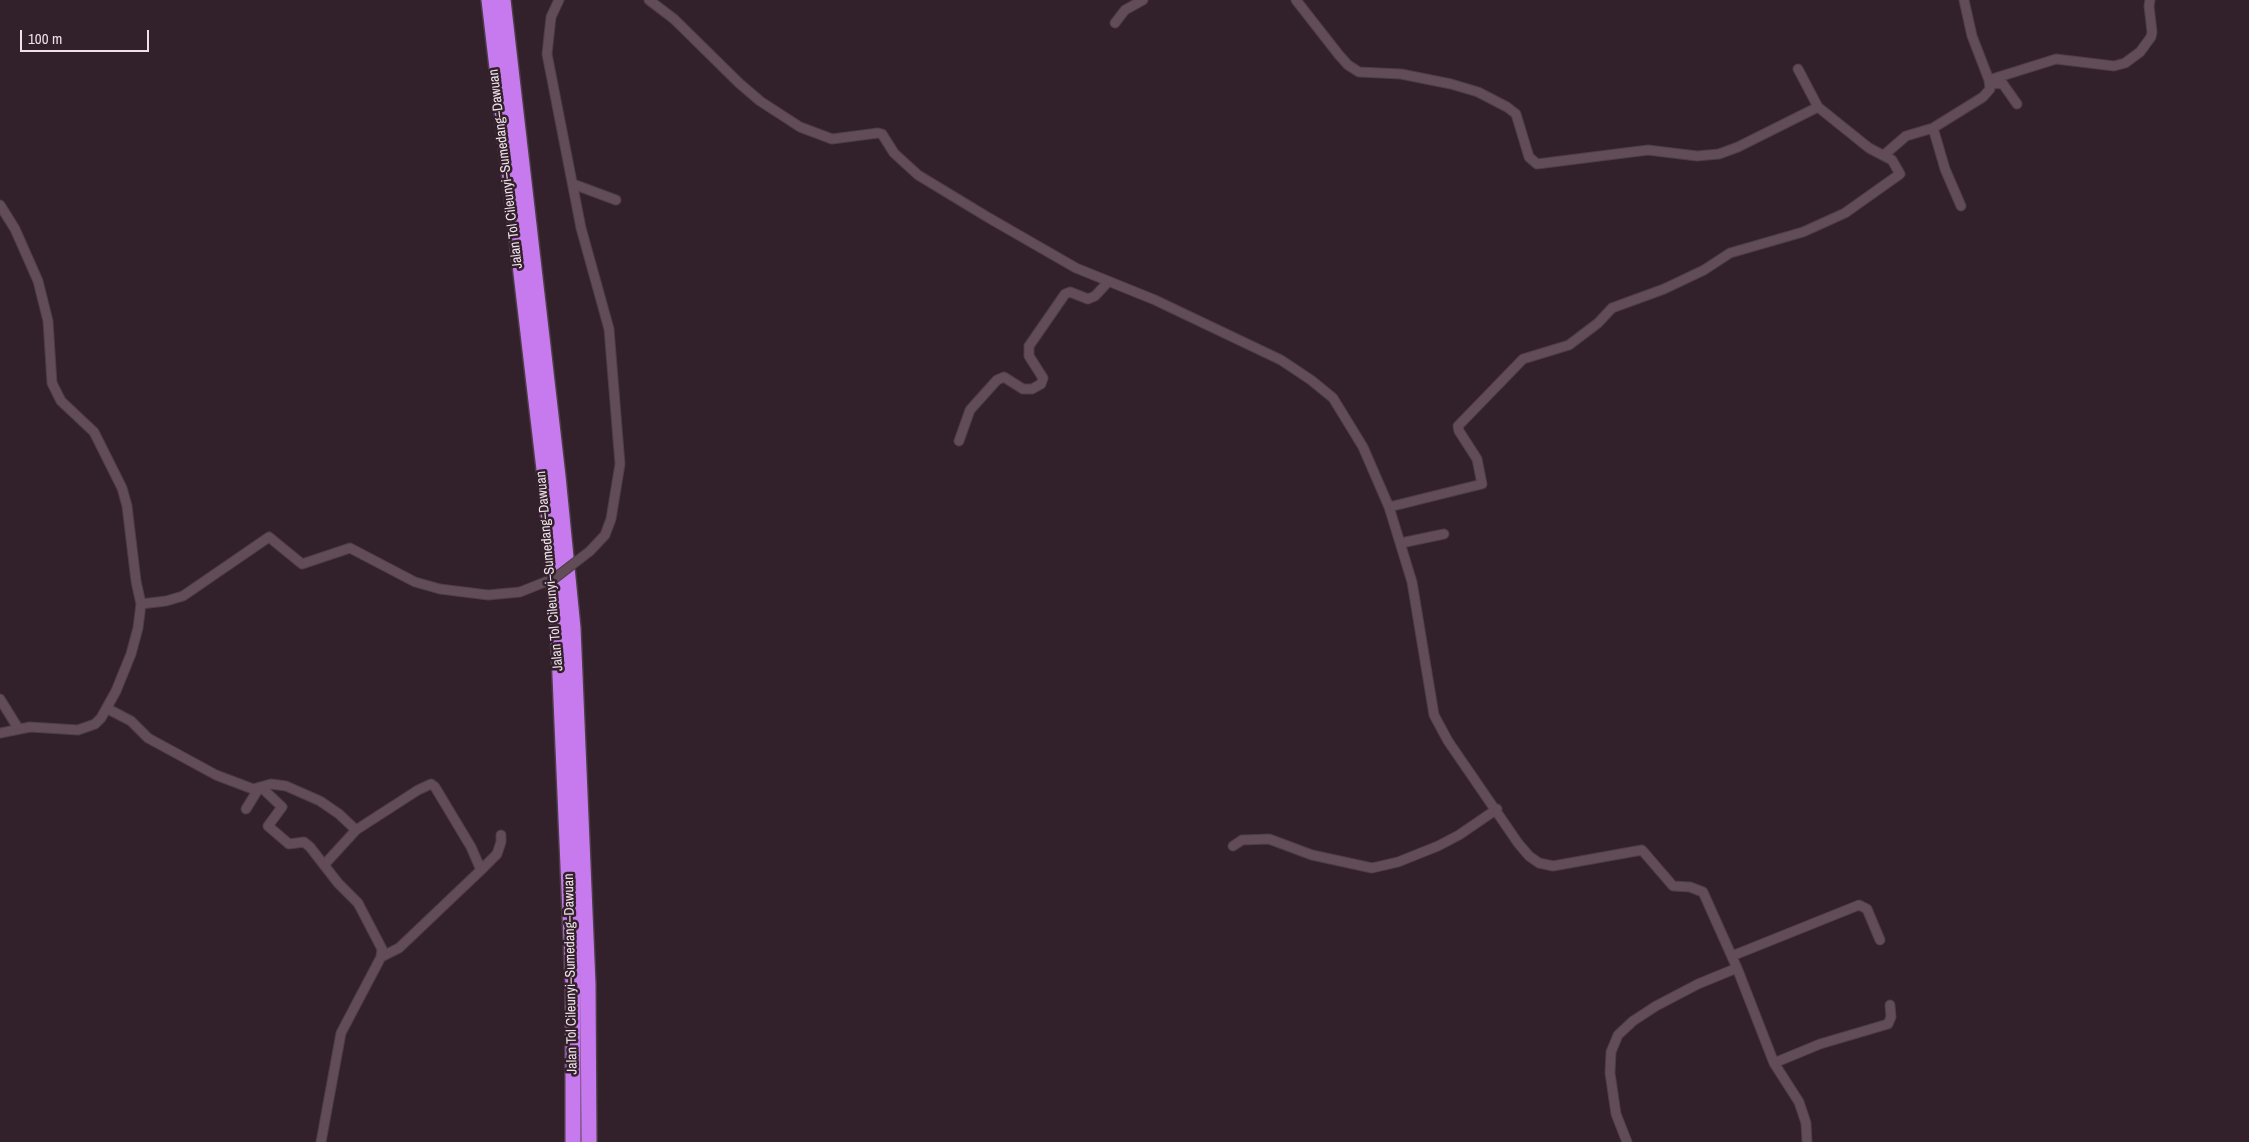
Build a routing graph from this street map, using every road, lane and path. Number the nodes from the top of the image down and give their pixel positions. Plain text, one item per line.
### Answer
1 (489, 0) edge
2 (503, 0) edge
3 (558, 0) edge
4 (649, 0) edge
5 (1143, 0) edge
6 (1296, 0) edge
7 (1964, 0) edge
8 (2150, 0) edge
9 (1115, 24) dead end
10 (1798, 69) dead end
11 (1990, 81) junction
12 (2016, 104) dead end
13 (1818, 107) junction
14 (1933, 128) junction
15 (1884, 155) junction
16 (573, 184) junction
17 (616, 200) dead end
18 (0, 205) edge
19 (1961, 206) dead end
20 (1108, 282) junction
21 (959, 441) dead end
22 (1389, 507) junction
23 (1444, 534) dead end
24 (1401, 543) junction
25 (141, 604) junction
26 (0, 699) edge
27 (108, 709) junction
28 (18, 728) junction
29 (0, 733) edge
30 (260, 787) junction
31 (246, 809) dead end
32 (1497, 809) junction
33 (356, 830) junction
34 (501, 834) dead end
35 (1233, 846) dead end
36 (324, 865) junction
37 (481, 870) junction
38 (1880, 940) dead end
39 (1732, 956) junction
40 (381, 957) junction
41 (1737, 968) junction
42 (1890, 1005) dead end
43 (1774, 1064) junction
44 (321, 1142) edge
45 (573, 1142) edge
46 (589, 1142) edge
47 (1627, 1142) edge
48 (1807, 1142) edge

1 - 45 highway, Jalan Tol Cileunyi–Sumedang–Dawuan
2 - 46 highway, Jalan Tol Cileunyi–Sumedang–Dawuan
3 - 16 street
4 - 20 street
5 - 9 street
6 - 13 street
7 - 11 street
8 - 11 street
10 - 13 street
11 - 12 street
11 - 14 street
13 - 15 street
14 - 15 street
14 - 19 street
15 - 22 street
16 - 17 street
16 - 25 street, bridge
18 - 25 street
20 - 21 street
20 - 22 street
22 - 24 street
23 - 24 street
24 - 32 street
25 - 27 street
26 - 28 street
27 - 28 street
27 - 30 street
28 - 29 street
30 - 31 street
30 - 33 street
30 - 36 street
32 - 35 street
32 - 39 street
33 - 36 street
33 - 37 street
34 - 37 street
36 - 40 street
37 - 40 street
38 - 39 street
39 - 41 street
40 - 44 street
41 - 43 street
41 - 47 street
42 - 43 street
43 - 48 street

